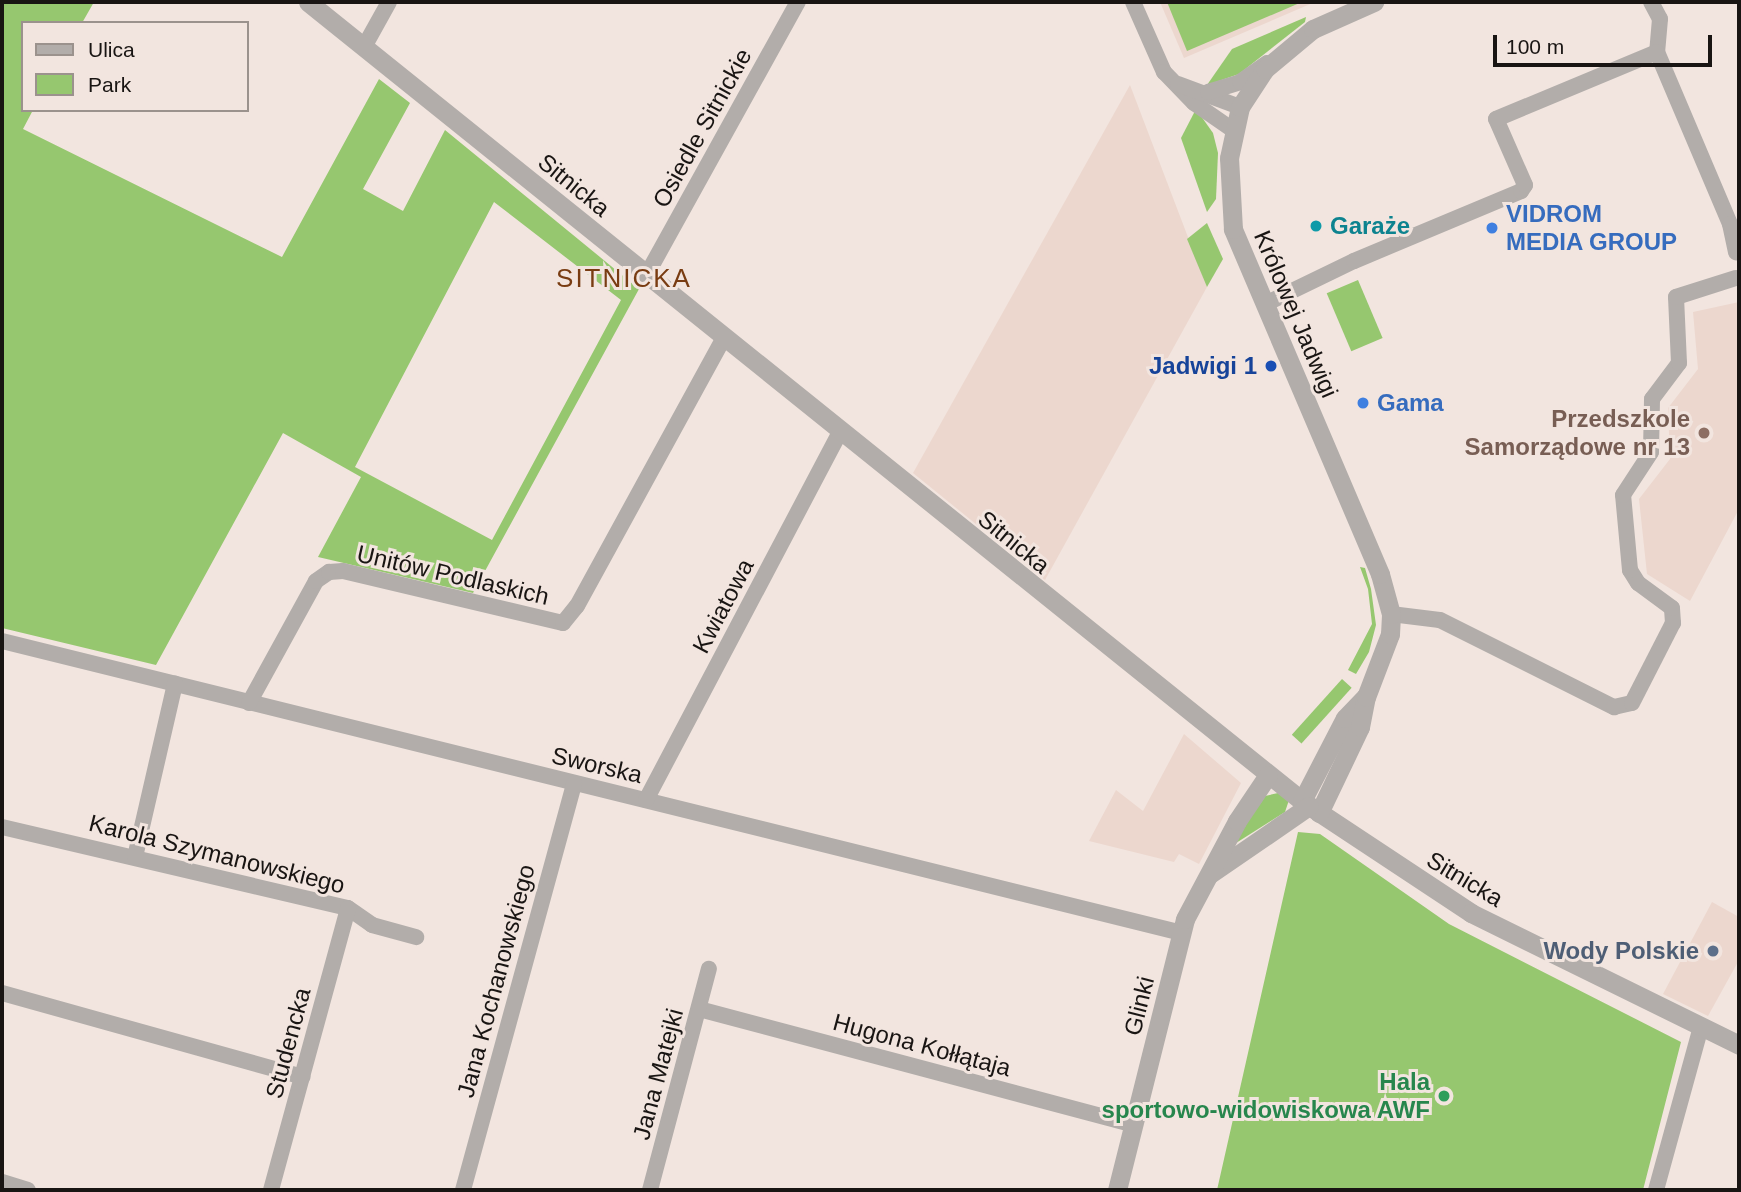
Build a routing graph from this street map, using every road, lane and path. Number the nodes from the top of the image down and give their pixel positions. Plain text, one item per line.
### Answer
1 (308, 2) edge
2 (389, 2) edge
3 (798, 2) edge
4 (1133, 2) edge
5 (1374, 2) edge
6 (1651, 2) edge
7 (364, 47) junction
8 (1657, 52) junction
9 (1280, 53) junction
10 (1178, 84) junction
11 (1208, 92) junction
12 (1240, 107) junction
13 (1233, 130) junction
14 (1736, 226) edge
15 (1737, 251) edge
16 (646, 275) junction
17 (1738, 280) edge
18 (1265, 304) junction
19 (724, 338) junction
20 (840, 432) junction
21 (1391, 614) junction
22 (2, 641) edge
23 (175, 684) junction
24 (249, 703) junction
25 (1268, 775) junction
26 (574, 784) junction
27 (646, 800) junction
28 (1310, 807) junction
29 (2, 827) edge
30 (135, 857) junction
31 (1206, 876) junction
32 (348, 908) junction
33 (1182, 933) junction
34 (416, 937) dead end
35 (709, 969) dead end
36 (2, 993) edge
37 (699, 1009) junction
38 (1701, 1027) junction
39 (1739, 1045) edge
40 (302, 1077) junction
41 (1135, 1125) junction
42 (2, 1182) edge
43 (28, 1190) edge
44 (271, 1190) edge
45 (463, 1190) edge
46 (650, 1190) edge
47 (1117, 1190) edge
48 (1656, 1190) edge

1 - 7 street, Sitnicka
2 - 7 street
3 - 16 street, Osiedle Sitnickie
4 - 10 street
5 - 9 street, Królowej Jadwigi
6 - 8 street
7 - 16 street, Sitnicka
8 - 14 street
8 - 18 street
9 - 11 street
9 - 12 street, Królowej Jadwigi
10 - 11 street
10 - 13 street
11 - 12 street
12 - 13 street, Królowej Jadwigi
13 - 18 street, Królowej Jadwigi
14 - 15 street
15 - 17 street
16 - 19 street, Sitnicka
17 - 21 street
18 - 21 street, Królowej Jadwigi
19 - 20 street, Sitnicka
19 - 24 street, Unitów Podlaskich
20 - 25 street, Sitnicka
20 - 27 street, Kwiatowa
21 - 28 street, Królowej Jadwigi
22 - 23 street, Sworska
23 - 24 street, Sworska
23 - 30 street
24 - 26 street, Sworska
25 - 28 street, Sitnicka
25 - 31 street, Glinki
26 - 27 street, Sworska
26 - 45 street, Jana Kochanowskiego
27 - 33 street, Sworska
28 - 31 street
28 - 38 street, Sitnicka
29 - 30 street, Karola Szymanowskiego
30 - 32 street, Karola Szymanowskiego
31 - 33 street, Glinki
32 - 34 street, Karola Szymanowskiego
32 - 40 street, Studencka
33 - 41 street, Glinki
35 - 37 street, Jana Matejki
36 - 40 street
37 - 41 street, Hugona Kołłątaja
37 - 46 street, Jana Matejki
38 - 39 street, Sitnicka
38 - 48 street
40 - 44 street, Studencka
41 - 47 street, Glinki
42 - 43 street

